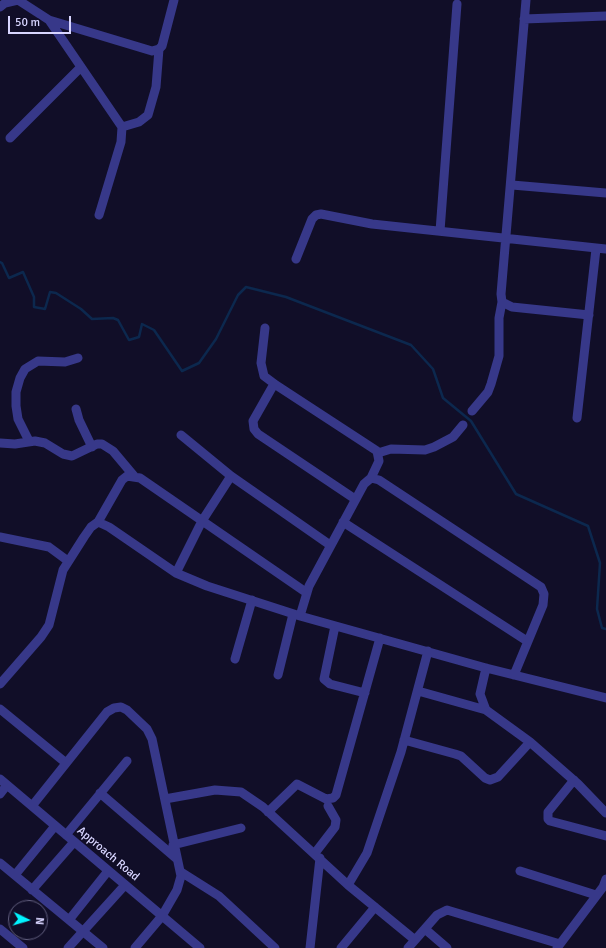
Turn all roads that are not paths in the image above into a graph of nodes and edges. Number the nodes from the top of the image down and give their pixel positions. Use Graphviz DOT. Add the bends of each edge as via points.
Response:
graph roads {
  1 [pos="174,0"];
  2 [pos="526,0"];
  3 [pos="457,4"];
  4 [pos="0,7"];
  5 [pos="606,16"];
  6 [pos="524,19"];
  7 [pos="49,20"];
  8 [pos="160,49"];
  9 [pos="81,67"];
  10 [pos="122,127"];
  11 [pos="10,138"];
  12 [pos="512,185"];
  13 [pos="606,193"];
  14 [pos="99,215"];
  15 [pos="440,231"];
  16 [pos="507,238"];
  17 [pos="596,249"];
  18 [pos="606,250"];
  19 [pos="296,259"];
  20 [pos="502,302"];
  21 [pos="589,315"];
  22 [pos="265,328"];
  23 [pos="78,358"];
  24 [pos="274,384"];
  25 [pos="76,409"];
  26 [pos="472,411"];
  27 [pos="577,418"];
  28 [pos="462,425"];
  29 [pos="181,435"];
  30 [pos="29,441"];
  31 [pos="0,443"];
  32 [pos="92,447"];
  33 [pos="378,453"];
  34 [pos="134,476"];
  35 [pos="231,476"];
  36 [pos="371,478"];
  37 [pos="355,499"];
  38 [pos="202,521"];
  39 [pos="98,522"];
  40 [pos="343,522"];
  41 [pos="0,537"];
  42 [pos="330,545"];
  43 [pos="68,561"];
  44 [pos="176,573"];
  45 [pos="307,593"];
  46 [pos="252,600"];
  47 [pos="297,615"];
  48 [pos="335,626"];
  49 [pos="380,638"];
  50 [pos="527,642"];
  51 [pos="428,651"];
  52 [pos="235,659"];
  53 [pos="486,668"];
  54 [pos="278,675"];
  55 [pos="514,675"];
  56 [pos="0,684"];
  57 [pos="418,691"];
  58 [pos="365,693"];
  59 [pos="606,698"];
  60 [pos="0,709"];
  61 [pos="486,710"];
  62 [pos="404,740"];
  63 [pos="530,742"];
  64 [pos="127,761"];
  65 [pos="66,763"];
  66 [pos="574,780"];
  67 [pos="4,782"];
  68 [pos="100,793"];
  69 [pos="0,794"];
  70 [pos="164,799"];
  71 [pos="32,806"];
  72 [pos="328,806"];
  73 [pos="268,812"];
  74 [pos="606,813"];
  75 [pos="55,826"];
  76 [pos="241,828"];
  77 [pos="66,835"];
  78 [pos="606,836"];
  79 [pos="74,842"];
  80 [pos="173,845"];
  81 [pos="317,856"];
  82 [pos="177,859"];
  83 [pos="0,863"];
  84 [pos="108,871"];
  85 [pos="520,871"];
  86 [pos="181,872"];
  87 [pos="15,875"];
  88 [pos="125,885"];
  89 [pos="348,885"];
  90 [pos="605,885"];
  91 [pos="32,890"];
  92 [pos="596,895"];
  93 [pos="375,907"];
  94 [pos="162,916"];
  95 [pos="69,920"];
  96 [pos="0,929"];
  97 [pos="425,929"];
  98 [pos="83,932"];
  99 [pos="415,940"];
  100 [pos="559,946"];
  101 [pos="23,948"];
  102 [pos="68,948"];
  103 [pos="103,948"];
  104 [pos="135,948"];
  105 [pos="200,948"];
  106 [pos="275,948"];
  107 [pos="310,948"];
  108 [pos="341,948"];
  109 [pos="408,948"];
  110 [pos="447,948"];
  1 -- 8 [label="street" via="165,40"];
  2 -- 6 [label="street"];
  3 -- 15 [label="street"];
  4 -- 7 [label="street" via="4,3 18,0"];
  5 -- 6 [label="street"];
  6 -- 12 [label="street"];
  7 -- 8 [label="street" via="152,51"];
  7 -- 9 [label="street"];
  8 -- 10 [label="street" via="156,87 148,115 139,122"];
  9 -- 10 [label="street"];
  9 -- 11 [label="street"];
  10 -- 14 [label="street" via="121,142"];
  12 -- 13 [label="street"];
  12 -- 16 [label="street"];
  15 -- 16 [label="street"];
  15 -- 19 [label="street" via="372,224 328,214 316,215 312,218"];
  16 -- 17 [label="street"];
  16 -- 20 [label="street"];
  17 -- 18 [label="street"];
  17 -- 21 [label="street"];
  20 -- 21 [label="street" via="512,307"];
  20 -- 26 [label="street" via="498,324 499,356 488,392"];
  21 -- 27 [label="street"];
  22 -- 24 [label="street" via="262,369 264,376"];
  23 -- 30 [label="street" via="65,362 38,361 25,369 16,392 16,406 18,419"];
  24 -- 33 [label="street"];
  24 -- 37 [label="street" via="253,421 254,429"];
  25 -- 32 [label="street"];
  28 -- 33 [label="street" via="453,437 434,447 424,450 390,449"];
  29 -- 35 [label="street"];
  30 -- 31 [label="street" via="15,444"];
  30 -- 32 [label="street" via="45,442 67,455 78,454"];
  32 -- 34 [label="street" via="97,444 114,451"];
  33 -- 36 [label="street" via="379,461"];
  34 -- 38 [label="street"];
  34 -- 39 [label="street" via="127,476 122,480"];
  35 -- 38 [label="street"];
  35 -- 42 [label="street"];
  36 -- 37 [label="street"];
  36 -- 50 [label="street" via="378,480 541,587 544,594 543,605"];
  37 -- 40 [label="street"];
  38 -- 44 [label="street"];
  38 -- 45 [label="street"];
  39 -- 43 [label="street"];
  39 -- 44 [label="street"];
  40 -- 42 [label="street"];
  40 -- 50 [label="street"];
  41 -- 43 [label="street" via="45,546"];
  42 -- 45 [label="street"];
  43 -- 56 [label="street" via="61,576 49,625"];
  44 -- 46 [label="street"];
  45 -- 47 [label="street"];
  46 -- 47 [label="street"];
  46 -- 52 [label="street"];
  47 -- 48 [label="street"];
  47 -- 54 [label="street"];
  48 -- 49 [label="street"];
  48 -- 58 [label="street" via="324,679 330,684"];
  49 -- 51 [label="street"];
  49 -- 58 [label="street"];
  50 -- 55 [label="street"];
  51 -- 53 [label="street"];
  51 -- 57 [label="street"];
  53 -- 55 [label="street"];
  53 -- 61 [label="street" via="480,694"];
  55 -- 59 [label="street"];
  57 -- 61 [label="street"];
  57 -- 62 [label="street"];
  58 -- 73 [label="street" via="333,798 326,799 297,784"];
  60 -- 65 [label="street"];
  61 -- 63 [label="street"];
  62 -- 63 [label="street" via="461,756 490,780 498,777"];
  62 -- 89 [label="street" via="367,853"];
  63 -- 66 [label="street"];
  64 -- 68 [label="street"];
  65 -- 70 [label="street" via="107,712 121,707 140,721 152,739"];
  65 -- 71 [label="street"];
  66 -- 74 [label="street"];
  66 -- 78 [label="street" via="548,812 548,819"];
  67 -- 69 [label="street"];
  67 -- 71 [label="street, Approach Road"];
  68 -- 77 [label="street"];
  68 -- 82 [label="street"];
  70 -- 73 [label="street" via="209,790 235,790 248,796"];
  70 -- 80 [label="street"];
  71 -- 75 [label="street, Approach Road"];
  72 -- 81 [label="street" via="336,820 335,827"];
  73 -- 81 [label="street"];
  75 -- 77 [label="street, Approach Road"];
  75 -- 87 [label="street"];
  76 -- 80 [label="street"];
  77 -- 79 [label="street, Approach Road"];
  79 -- 84 [label="street, Approach Road"];
  79 -- 91 [label="street"];
  80 -- 82 [label="street"];
  81 -- 89 [label="street"];
  81 -- 107 [label="street"];
  82 -- 86 [label="street"];
  83 -- 87 [label="street"];
  84 -- 88 [label="street, Approach Road"];
  84 -- 95 [label="street"];
  85 -- 92 [label="street"];
  86 -- 94 [label="street" via="180,884"];
  86 -- 106 [label="street" via="219,896"];
  87 -- 91 [label="street"];
  88 -- 94 [label="street, Approach Road"];
  88 -- 98 [label="street"];
  89 -- 93 [label="street"];
  90 -- 92 [label="street"];
  91 -- 95 [label="street"];
  92 -- 100 [label="street"];
  93 -- 99 [label="street"];
  93 -- 108 [label="street"];
  94 -- 104 [label="street"];
  94 -- 105 [label="street, Approach Road"];
  95 -- 98 [label="street"];
  96 -- 101 [label="street"];
  97 -- 99 [label="street"];
  97 -- 100 [label="street" via="440,912 447,910"];
  97 -- 110 [label="street"];
  98 -- 102 [label="street"];
  98 -- 103 [label="street"];
  99 -- 109 [label="street"];
}
